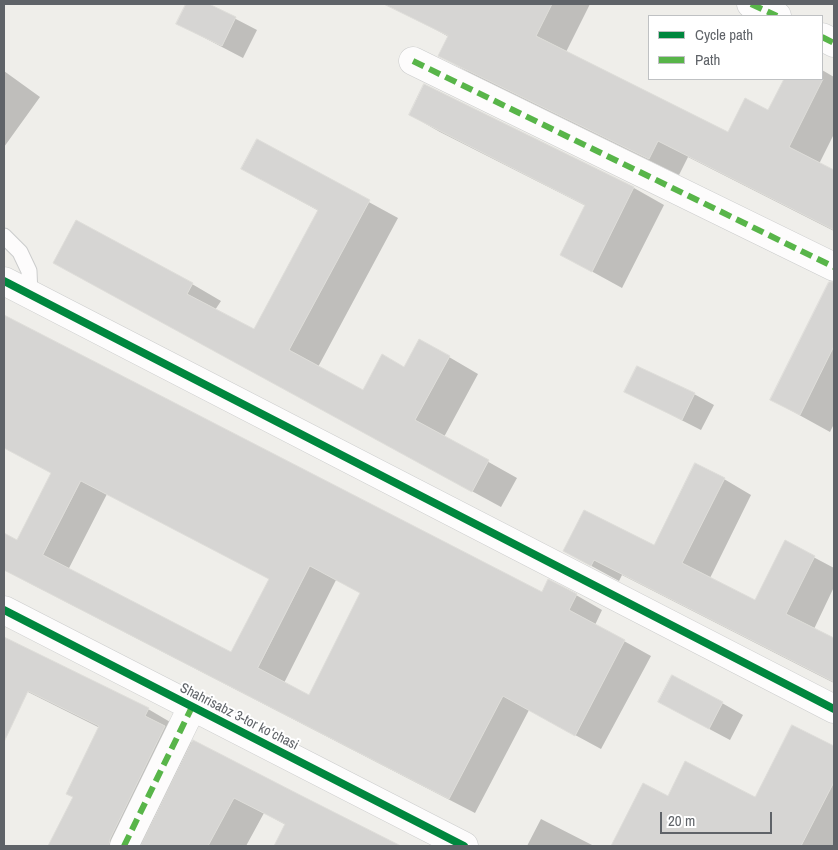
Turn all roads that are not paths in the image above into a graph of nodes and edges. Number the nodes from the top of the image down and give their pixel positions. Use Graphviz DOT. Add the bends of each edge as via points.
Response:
graph roads {
  1 [pos="751,4"];
  2 [pos="775,15"];
  3 [pos="413,61"];
  4 [pos="4,236"];
  5 [pos="834,267"];
  6 [pos="4,282"];
  7 [pos="30,295"];
  8 [pos="4,610"];
  9 [pos="192,707"];
  10 [pos="834,709"];
  11 [pos="124,846"];
  12 [pos="464,846"];
  1 -- 2 [label="street"];
  3 -- 5 [label="street"];
  4 -- 7 [label="lane" via="20,252 29,271"];
  6 -- 7 [label="street"];
  7 -- 10 [label="street"];
  8 -- 9 [label="street, Shahrisabz 3-tor koʻchasi"];
  9 -- 11 [label="street"];
  9 -- 12 [label="street, Shahrisabz 3-tor koʻchasi"];
}
